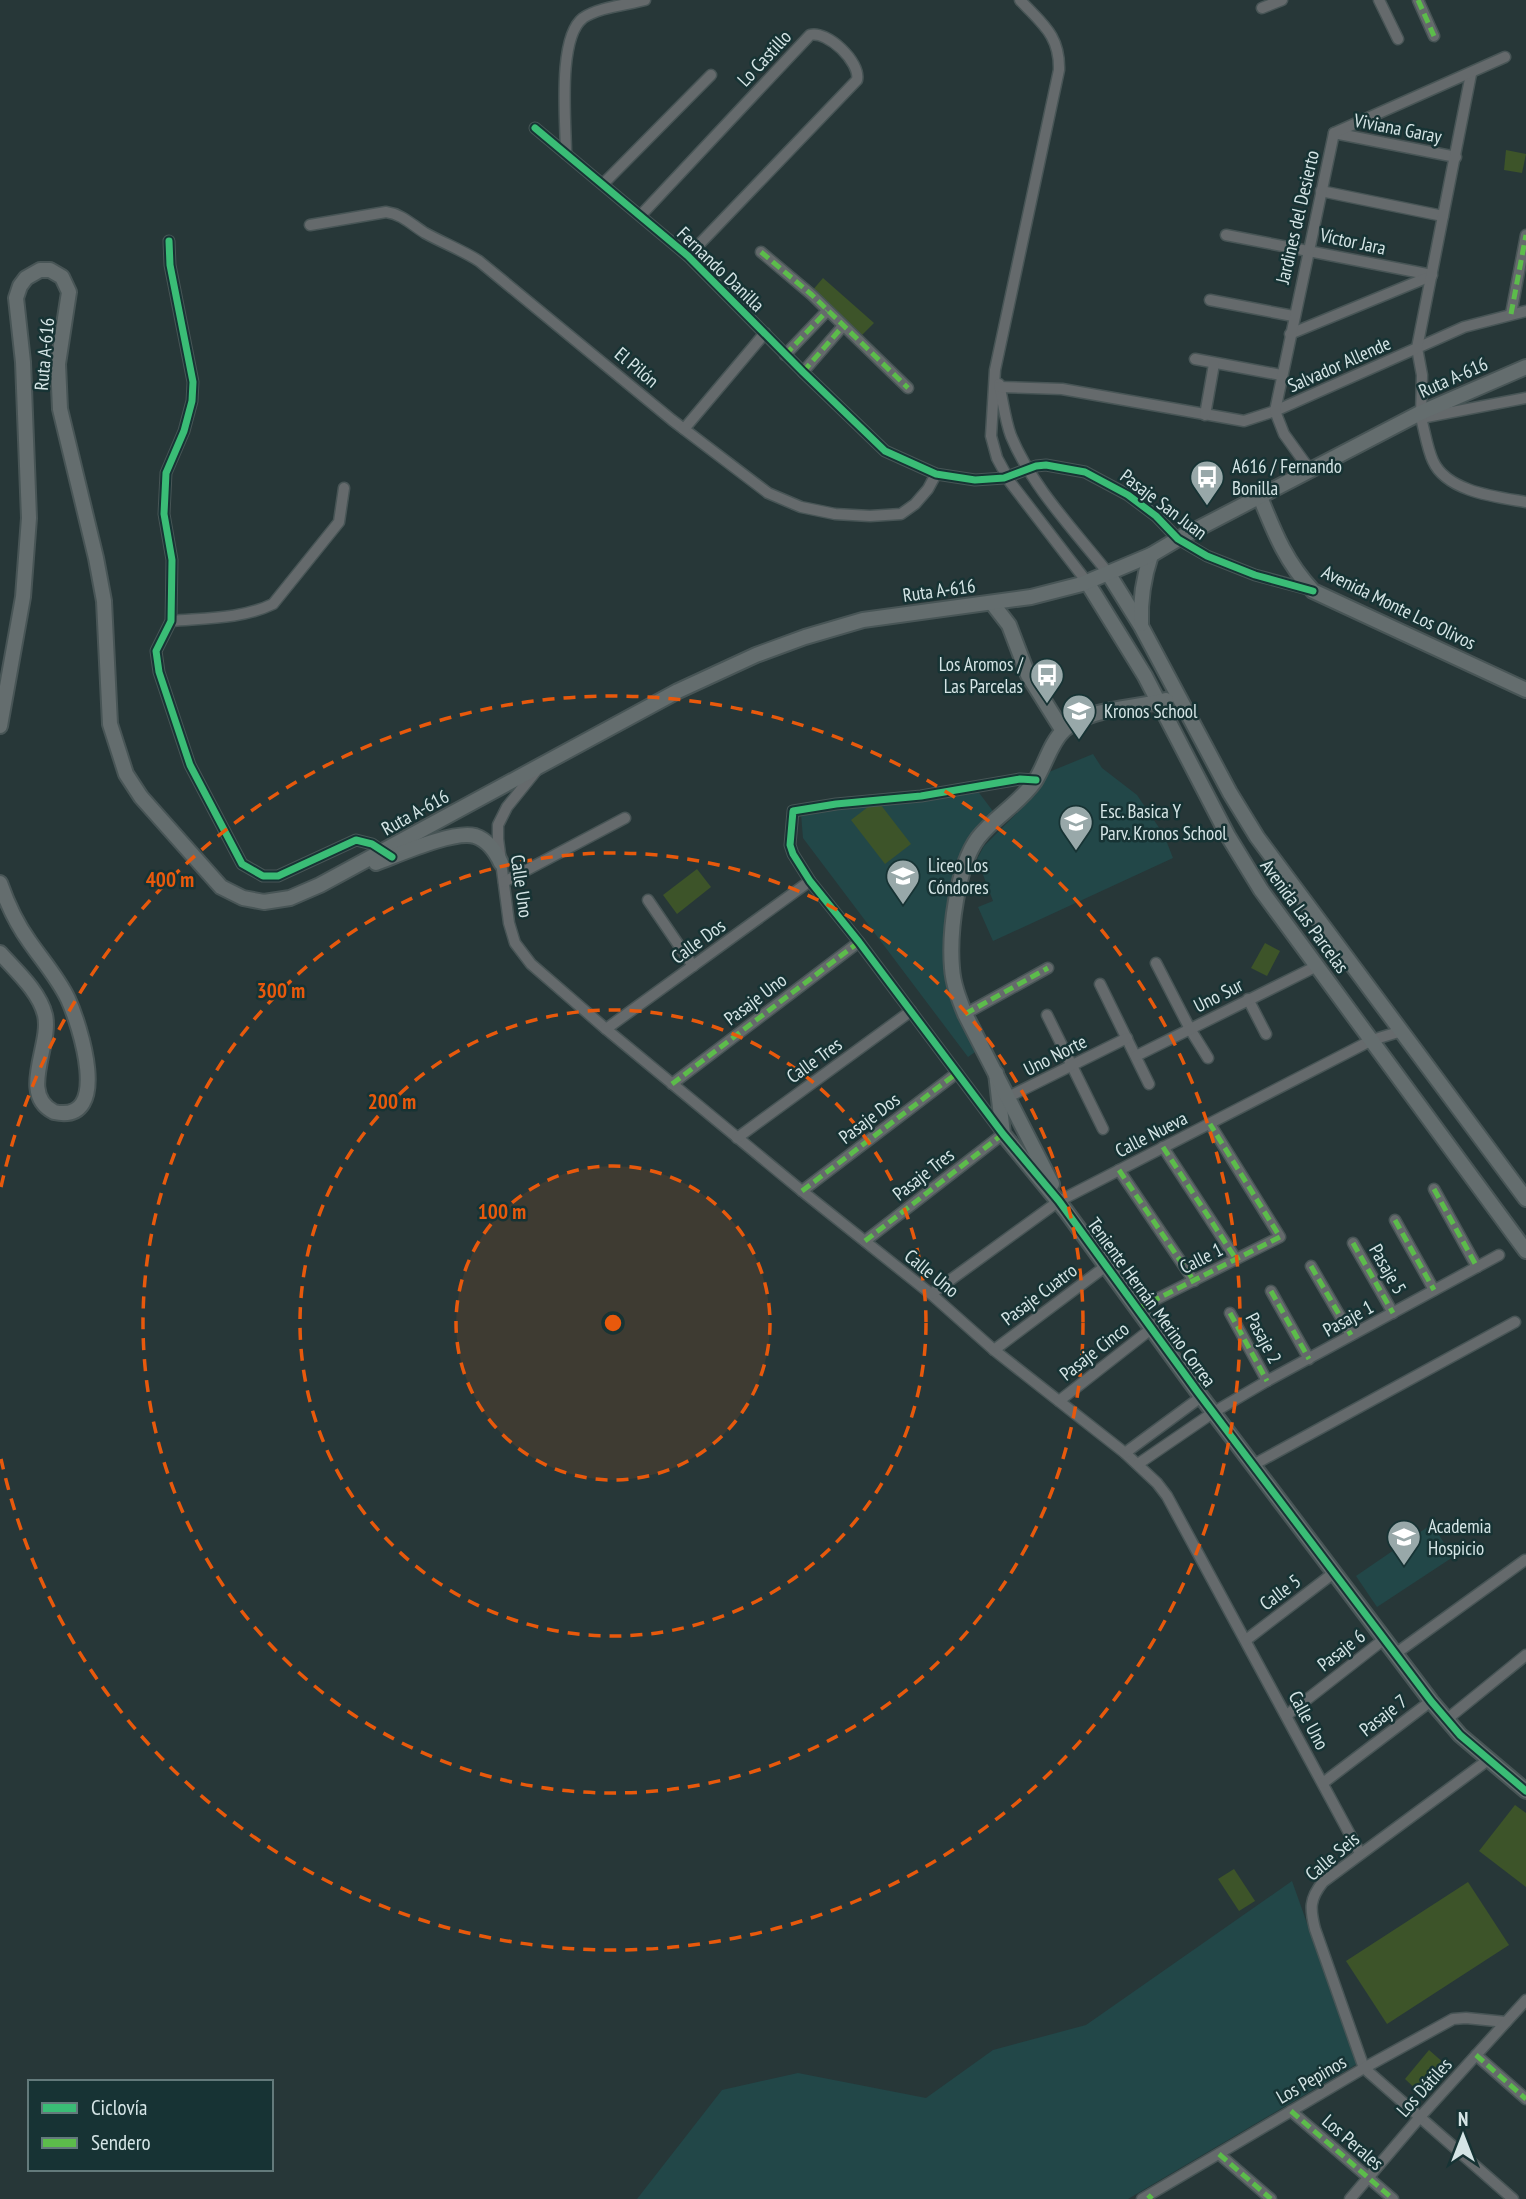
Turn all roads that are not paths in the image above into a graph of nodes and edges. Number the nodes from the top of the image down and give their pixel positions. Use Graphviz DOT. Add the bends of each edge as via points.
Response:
graph roads {
  1 [pos="645,0"];
  2 [pos="1020,0"];
  3 [pos="1282,0"];
  4 [pos="1379,0"];
  5 [pos="1418,0"];
  6 [pos="1262,8"];
  7 [pos="1434,36"];
  8 [pos="1398,39"];
  9 [pos="1505,57"];
  10 [pos="1471,74"];
  11 [pos="711,75"];
  12 [pos="535,128"];
  13 [pos="1334,134"];
  14 [pos="566,155"];
  15 [pos="1456,157"];
  16 [pos="603,184"];
  17 [pos="1321,191"];
  18 [pos="641,215"];
  19 [pos="1443,216"];
  20 [pos="310,225"];
  21 [pos="1226,235"];
  22 [pos="1526,236"];
  23 [pos="169,241"];
  24 [pos="1308,250"];
  25 [pos="761,252"];
  26 [pos="688,256"];
  27 [pos="1432,275"];
  28 [pos="1210,300"];
  29 [pos="827,311"];
  30 [pos="1526,311"];
  31 [pos="1511,314"];
  32 [pos="1293,316"];
  33 [pos="844,326"];
  34 [pos="765,333"];
  35 [pos="1290,334"];
  36 [pos="1417,348"];
  37 [pos="785,355"];
  38 [pos="1195,359"];
  39 [pos="1214,364"];
  40 [pos="1526,368"];
  41 [pos="995,370"];
  42 [pos="803,372"];
  43 [pos="1281,375"];
  44 [pos="999,387"];
  45 [pos="908,388"];
  46 [pos="1526,398"];
  47 [pos="1275,411"];
  48 [pos="1205,415"];
  49 [pos="1421,415"];
  50 [pos="684,429"];
  51 [pos="876,443"];
  52 [pos="1028,469"];
  53 [pos="1310,470"];
  54 [pos="936,474"];
  55 [pos="1007,477"];
  56 [pos="344,488"];
  57 [pos="1260,497"];
  58 [pos="1526,502"];
  59 [pos="1178,538"];
  60 [pos="1151,555"];
  61 [pos="1108,573"];
  62 [pos="1087,582"];
  63 [pos="1313,591"];
  64 [pos="992,603"];
  65 [pos="171,621"];
  66 [pos="1141,626"];
  67 [pos="1526,690"];
  68 [pos="1179,696"];
  69 [pos="1159,702"];
  70 [pos="0,726"];
  71 [pos="1063,731"];
  72 [pos="544,763"];
  73 [pos="1036,780"];
  74 [pos="625,818"];
  75 [pos="387,854"];
  76 [pos="501,863"];
  77 [pos="810,881"];
  78 [pos="504,882"];
  79 [pos="0,883"];
  80 [pos="649,900"];
  81 [pos="859,942"];
  82 [pos="0,953"];
  83 [pos="1156,963"];
  84 [pos="693,966"];
  85 [pos="1317,966"];
  86 [pos="1048,968"];
  87 [pos="1100,984"];
  88 [pos="1248,999"];
  89 [pos="911,1011"];
  90 [pos="965,1014"];
  91 [pos="1047,1015"];
  92 [pos="606,1029"];
  93 [pos="1190,1029"];
  94 [pos="1402,1031"];
  95 [pos="1266,1034"];
  96 [pos="1127,1038"];
  97 [pos="1372,1040"];
  98 [pos="1136,1056"];
  99 [pos="1208,1058"];
  100 [pos="1073,1064"];
  101 [pos="957,1073"];
  102 [pos="672,1084"];
  103 [pos="1149,1084"];
  104 [pos="1004,1100"];
  105 [pos="1210,1124"];
  106 [pos="1103,1129"];
  107 [pos="1003,1134"];
  108 [pos="737,1138"];
  109 [pos="1163,1147"];
  110 [pos="1119,1170"];
  111 [pos="1434,1189"];
  112 [pos="802,1191"];
  113 [pos="1526,1199"];
  114 [pos="1059,1201"];
  115 [pos="1395,1220"];
  116 [pos="865,1241"];
  117 [pos="1353,1243"];
  118 [pos="1526,1251"];
  119 [pos="1499,1255"];
  120 [pos="1236,1259"];
  121 [pos="1106,1266"];
  122 [pos="1311,1266"];
  123 [pos="1477,1267"];
  124 [pos="1194,1280"];
  125 [pos="1434,1290"];
  126 [pos="1271,1291"];
  127 [pos="931,1294"];
  128 [pos="1137,1309"];
  129 [pos="1230,1313"];
  130 [pos="1393,1313"];
  131 [pos="1515,1322"];
  132 [pos="1152,1329"];
  133 [pos="1351,1335"];
  134 [pos="994,1350"];
  135 [pos="1309,1359"];
  136 [pos="1267,1381"];
  137 [pos="1201,1396"];
  138 [pos="1059,1401"];
  139 [pos="1214,1412"];
  140 [pos="1125,1453"];
  141 [pos="1138,1464"];
  142 [pos="1253,1465"];
  143 [pos="1525,1560"];
  144 [pos="1335,1572"];
  145 [pos="1246,1640"];
  146 [pos="1383,1640"];
  147 [pos="1395,1654"];
  148 [pos="1526,1655"];
  149 [pos="1431,1700"];
  150 [pos="1287,1715"];
  151 [pos="1446,1720"];
  152 [pos="1488,1760"];
  153 [pos="1324,1783"];
  154 [pos="1526,1791"];
  155 [pos="1360,1853"];
  156 [pos="1526,2000"];
  157 [pos="1506,2022"];
  158 [pos="1476,2056"];
  159 [pos="1364,2068"];
  160 [pos="1526,2099"];
  161 [pos="1291,2111"];
  162 [pos="1420,2117"];
  163 [pos="1219,2154"];
  164 [pos="1368,2178"];
  165 [pos="1147,2198"];
  166 [pos="1271,2199"];
  167 [pos="1350,2199"];
  168 [pos="1393,2199"];
  169 [pos="1513,2199"];
  1 -- 14 [label="street" via="582,19 572,35 564,71"];
  2 -- 41 [label="street" via="1051,34 1059,52 1059,70"];
  3 -- 6 [label="street"];
  4 -- 8 [label="street"];
  5 -- 7 [label="street"];
  9 -- 10 [label="street, Jardines del Desierto"];
  10 -- 13 [label="street, Jardines del Desierto"];
  10 -- 15 [label="street, Salvador Allende"];
  11 -- 16 [label="street"];
  12 -- 14 [label="street, Fernando Danilla"];
  13 -- 15 [label="street, Viviana Garay"];
  13 -- 17 [label="street, Jardines del Desierto"];
  14 -- 16 [label="street, Fernando Danilla"];
  15 -- 19 [label="street, Salvador Allende"];
  16 -- 18 [label="street, Fernando Danilla"];
  17 -- 19 [label="street"];
  17 -- 24 [label="street, Jardines del Desierto"];
  18 -- 26 [label="street, Fernando Danilla"];
  18 -- 26 [label="street, Lo Castillo" via="810,35 824,36 845,53 857,66 857,80"];
  19 -- 27 [label="street, Salvador Allende"];
  20 -- 50 [label="street, El Pilón" via="397,214 479,261"];
  21 -- 24 [label="street, Víctor Jara"];
  22 -- 31 [label="street"];
  23 -- 65 [label="street" via="193,382 184,431 166,473 163,501 172,560"];
  24 -- 27 [label="street, Víctor Jara"];
  24 -- 32 [label="street, Jardines del Desierto"];
  25 -- 29 [label="street"];
  26 -- 34 [label="street, Fernando Danilla"];
  27 -- 35 [label="street"];
  27 -- 36 [label="street, Salvador Allende"];
  28 -- 32 [label="street"];
  29 -- 33 [label="street"];
  29 -- 37 [label="street"];
  30 -- 31 [label="street, Ruta A-616"];
  31 -- 36 [label="street, Ruta A-616" via="1464,327"];
  32 -- 35 [label="street, Jardines del Desierto"];
  33 -- 42 [label="street"];
  33 -- 45 [label="street"];
  34 -- 37 [label="street, Fernando Danilla"];
  34 -- 50 [label="street"];
  35 -- 43 [label="street, Jardines del Desierto"];
  36 -- 47 [label="street, Salvador Allende"];
  36 -- 49 [label="street"];
  37 -- 42 [label="street, Fernando Danilla"];
  38 -- 39 [label="street"];
  39 -- 43 [label="street"];
  39 -- 48 [label="street"];
  40 -- 49 [label="main road, Ruta A-616"];
  41 -- 44 [label="street"];
  41 -- 55 [label="street" via="991,436"];
  42 -- 51 [label="street, Fernando Danilla"];
  43 -- 47 [label="street, Jardines del Desierto"];
  44 -- 48 [label="street, Salvador Allende" via="1062,389"];
  44 -- 52 [label="street" via="1010,434"];
  46 -- 49 [label="street"];
  47 -- 48 [label="street, Salvador Allende" via="1244,421"];
  47 -- 53 [label="street" via="1284,434"];
  49 -- 53 [label="main road, Ruta A-616"];
  49 -- 58 [label="street" via="1433,462 1440,470 1478,494"];
  50 -- 54 [label="street, El Pilón" via="768,493 835,514 901,514 915,504"];
  51 -- 54 [label="street, Pasaje San Juan"];
  52 -- 55 [label="street, Pasaje San Juan"];
  52 -- 59 [label="street, Pasaje San Juan" via="1046,465 1101,479 1156,516"];
  52 -- 61 [label="street"];
  53 -- 57 [label="main road, Ruta A-616"];
  54 -- 55 [label="street, Pasaje San Juan" via="975,480"];
  55 -- 62 [label="street"];
  56 -- 65 [label="street" via="339,522 273,604 240,614"];
  57 -- 59 [label="main road, Ruta A-616"];
  57 -- 63 [label="main road, Avenida Monte Los Olivos" via="1294,571"];
  59 -- 60 [label="main road, Ruta A-616"];
  59 -- 63 [label="street, Pasaje San Juan" via="1207,556"];
  60 -- 61 [label="main road, Ruta A-616"];
  60 -- 66 [label="main road" via="1142,590"];
  61 -- 62 [label="main road, Ruta A-616"];
  61 -- 66 [label="main road, Avenida Las Parcelas"];
  62 -- 64 [label="main road, Ruta A-616"];
  62 -- 69 [label="main road, Avenida Las Parcelas"];
  63 -- 67 [label="main road, Avenida Monte Los Olivos"];
  64 -- 71 [label="main road" via="1009,625 1028,675"];
  64 -- 72 [label="main road, Ruta A-616" via="863,620 805,636 678,691"];
  65 -- 75 [label="street" via="156,651 159,672 190,765 242,864 263,876 278,876 356,840"];
  66 -- 68 [label="main road, Avenida Las Parcelas"];
  68 -- 69 [label="main road"];
  68 -- 94 [label="main road, Avenida Las Parcelas" via="1252,829"];
  69 -- 71 [label="main road" via="1091,716"];
  69 -- 85 [label="main road, Avenida Las Parcelas" via="1233,845"];
  70 -- 75 [label="main road, Ruta A-616" via="23,597 29,518 16,298 26,278 50,270 62,277 69,292 58,364 60,409 104,601 110,724 125,775 221,887 243,898 264,902 290,898"];
  71 -- 73 [label="main road, Teniente Hernán Merino Correa"];
  72 -- 75 [label="main road, Ruta A-616"];
  72 -- 76 [label="street, Calle Uno" via="498,825"];
  73 -- 77 [label="street, Teniente Hernán Merino Correa" via="793,811 790,845"];
  73 -- 90 [label="main road, Teniente Hernán Merino Correa" via="980,836 964,864 951,967"];
  74 -- 78 [label="street"];
  75 -- 76 [label="main road" via="469,835 488,843"];
  76 -- 78 [label="street, Calle Uno"];
  77 -- 81 [label="street, Teniente Hernán Merino Correa"];
  77 -- 84 [label="street, Calle Dos"];
  78 -- 92 [label="street, Calle Uno" via="515,943 531,964"];
  79 -- 82 [label="main road" via="22,932 72,1009 89,1086 84,1102 72,1112 54,1112 41,1100 37,1084 45,1014 36,995"];
  80 -- 84 [label="street"];
  81 -- 89 [label="street, Teniente Hernán Merino Correa"];
  81 -- 102 [label="street, Pasaje Uno"];
  83 -- 93 [label="street"];
  84 -- 92 [label="street, Calle Dos"];
  85 -- 88 [label="street, Uno Sur"];
  85 -- 97 [label="main road, Avenida Las Parcelas"];
  86 -- 90 [label="street"];
  87 -- 96 [label="street"];
  88 -- 93 [label="street, Uno Sur"];
  88 -- 95 [label="street"];
  89 -- 101 [label="street, Teniente Hernán Merino Correa"];
  89 -- 108 [label="street, Calle Tres"];
  90 -- 104 [label="main road, Teniente Hernán Merino Correa" via="996,1073"];
  91 -- 100 [label="street"];
  92 -- 102 [label="street, Calle Uno"];
  93 -- 98 [label="street, Uno Sur"];
  93 -- 99 [label="street"];
  94 -- 97 [label="street, Calle Nueva"];
  94 -- 113 [label="main road, Avenida Las Parcelas"];
  96 -- 98 [label="street"];
  96 -- 100 [label="street, Uno Norte"];
  97 -- 105 [label="street, Calle Nueva"];
  97 -- 118 [label="main road, Avenida Las Parcelas"];
  98 -- 103 [label="street"];
  100 -- 104 [label="street, Uno Norte"];
  100 -- 106 [label="street"];
  101 -- 107 [label="street, Teniente Hernán Merino Correa"];
  101 -- 112 [label="street, Pasaje Dos"];
  102 -- 108 [label="street, Calle Uno"];
  104 -- 107 [label="main road, Teniente Hernán Merino Correa"];
  104 -- 114 [label="main road, Teniente Hernán Merino Correa"];
  105 -- 109 [label="street, Calle Nueva"];
  105 -- 120 [label="street, Calle 1" via="1280,1237"];
  107 -- 114 [label="main road, Teniente Hernán Merino Correa"];
  107 -- 116 [label="street, Pasaje Tres"];
  108 -- 112 [label="street, Calle Uno"];
  109 -- 110 [label="street, Calle Nueva"];
  109 -- 120 [label="street"];
  110 -- 114 [label="street, Calle Nueva"];
  110 -- 124 [label="street"];
  111 -- 123 [label="street"];
  112 -- 116 [label="street, Calle Uno"];
  114 -- 121 [label="main road, Teniente Hernán Merino Correa"];
  114 -- 127 [label="street, Calle Nueva"];
  115 -- 125 [label="street"];
  116 -- 127 [label="street, Calle Uno"];
  117 -- 130 [label="street, Pasaje 5"];
  119 -- 123 [label="street, Pasaje 1"];
  120 -- 124 [label="street, Calle 1"];
  121 -- 128 [label="main road, Teniente Hernán Merino Correa"];
  121 -- 134 [label="street, Pasaje Cuatro"];
  122 -- 133 [label="street"];
  123 -- 125 [label="street, Pasaje 1"];
  124 -- 128 [label="street, Calle 1"];
  125 -- 130 [label="street, Pasaje 1"];
  126 -- 135 [label="street"];
  127 -- 134 [label="street, Calle Uno"];
  128 -- 132 [label="main road, Teniente Hernán Merino Correa"];
  129 -- 136 [label="street, Pasaje 2"];
  130 -- 133 [label="street, Pasaje 1"];
  131 -- 142 [label="street"];
  132 -- 137 [label="main road, Teniente Hernán Merino Correa"];
  132 -- 138 [label="street, Pasaje Cinco"];
  133 -- 135 [label="street, Pasaje 1"];
  134 -- 138 [label="street, Calle Uno"];
  135 -- 136 [label="street, Pasaje 1"];
  136 -- 139 [label="street, Pasaje 1"];
  137 -- 139 [label="main road, Teniente Hernán Merino Correa"];
  137 -- 140 [label="street"];
  138 -- 140 [label="street, Calle Uno"];
  139 -- 141 [label="street, Pasaje 1"];
  139 -- 142 [label="main road, Teniente Hernán Merino Correa"];
  140 -- 141 [label="street, Calle Uno"];
  141 -- 145 [label="street, Calle Uno" via="1167,1496"];
  142 -- 144 [label="main road, Teniente Hernán Merino Correa"];
  143 -- 147 [label="street"];
  144 -- 145 [label="street, Calle 5"];
  144 -- 146 [label="main road, Teniente Hernán Merino Correa"];
  145 -- 150 [label="street, Calle Uno"];
  146 -- 147 [label="main road, Teniente Hernán Merino Correa"];
  146 -- 150 [label="street, Pasaje 6"];
  147 -- 149 [label="main road, Teniente Hernán Merino Correa"];
  148 -- 151 [label="street"];
  149 -- 151 [label="main road, Teniente Hernán Merino Correa"];
  149 -- 153 [label="street, Pasaje 7"];
  150 -- 153 [label="street, Calle Uno"];
  151 -- 152 [label="main road, Teniente Hernán Merino Correa"];
  152 -- 154 [label="main road, Teniente Hernán Merino Correa"];
  152 -- 155 [label="street, Calle Seis"];
  153 -- 155 [label="street, Calle Uno"];
  155 -- 159 [label="street, Calle Seis" via="1322,1882 1312,1894 1310,1907"];
  156 -- 157 [label="street, Los Dátiles"];
  157 -- 158 [label="street, Los Dátiles"];
  157 -- 159 [label="street, Los Pepinos" via="1454,2019"];
  158 -- 160 [label="street"];
  158 -- 162 [label="street, Los Dátiles"];
  159 -- 161 [label="street, Los Pepinos"];
  159 -- 162 [label="street"];
  161 -- 163 [label="street, Los Pepinos"];
  161 -- 164 [label="street, Los Perales"];
  162 -- 164 [label="street, Los Dátiles"];
  162 -- 169 [label="street"];
  163 -- 165 [label="street, Los Pepinos"];
  163 -- 166 [label="street"];
  164 -- 167 [label="street, Los Dátiles"];
  164 -- 168 [label="street, Los Perales"];
}
